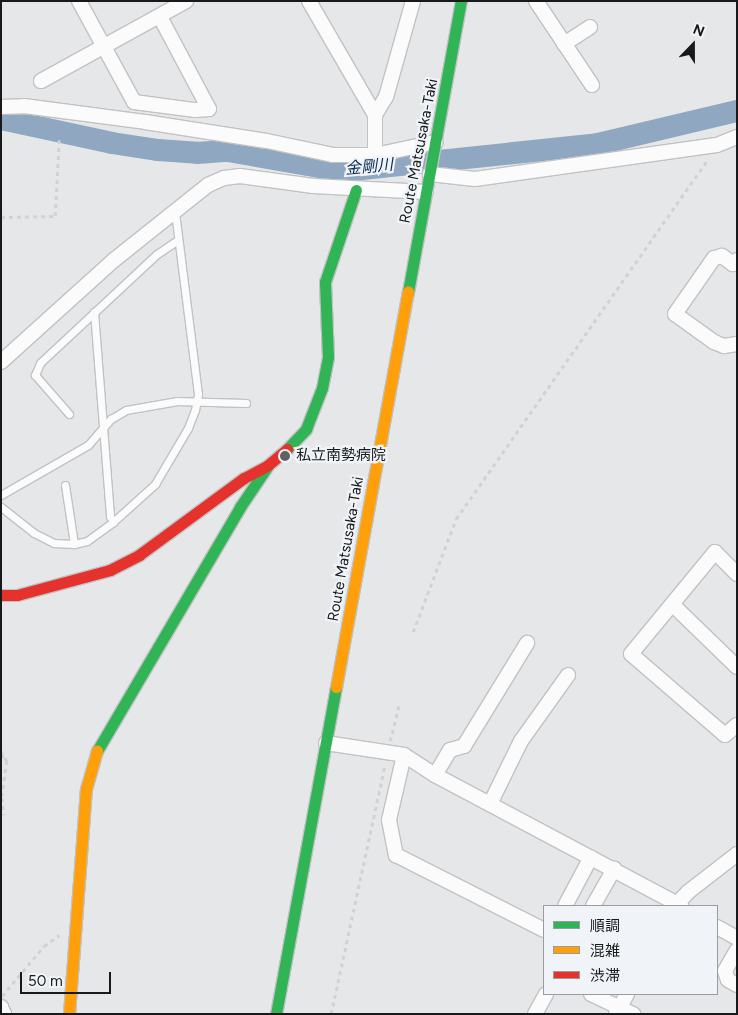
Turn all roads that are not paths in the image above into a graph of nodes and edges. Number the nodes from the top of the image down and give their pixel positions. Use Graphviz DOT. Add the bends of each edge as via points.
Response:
graph roads {
  1 [pos="79,1"];
  2 [pos="186,1"];
  3 [pos="309,1"];
  4 [pos="413,1"];
  5 [pos="461,1"];
  6 [pos="536,1"];
  7 [pos="160,17"];
  8 [pos="590,27"];
  9 [pos="564,44"];
  10 [pos="103,46"];
  11 [pos="41,81"];
  12 [pos="592,85"];
  13 [pos="1,107"];
  14 [pos="376,116"];
  15 [pos="737,137"];
  16 [pos="435,146"];
  17 [pos="375,155"];
  18 [pos="430,172"];
  19 [pos="356,190"];
  20 [pos="426,192"];
  21 [pos="174,211"];
  22 [pos="178,240"];
  23 [pos="737,260"];
  24 [pos="94,312"];
  25 [pos="737,344"];
  26 [pos="1,362"];
  27 [pos="196,401"];
  28 [pos="246,403"];
  29 [pos="69,414"];
  30 [pos="103,429"];
  31 [pos="268,465"];
  32 [pos="65,485"];
  33 [pos="1,495"];
  34 [pos="1,507"];
  35 [pos="113,522"];
  36 [pos="74,544"];
  37 [pos="737,574"];
  38 [pos="1,595"];
  39 [pos="673,605"];
  40 [pos="527,642"];
  41 [pos="737,667"];
  42 [pos="568,675"];
  43 [pos="737,725"];
  44 [pos="326,743"];
  45 [pos="404,755"];
  46 [pos="435,775"];
  47 [pos="490,804"];
  48 [pos="737,854"];
  49 [pos="591,857"];
  50 [pos="614,869"];
  51 [pos="566,905"];
  52 [pos="595,905"];
  53 [pos="676,905"];
  54 [pos="679,905"];
  55 [pos="718,928"];
  56 [pos="543,929"];
  57 [pos="737,938"];
  58 [pos="737,950"];
  59 [pos="737,985"];
  60 [pos="545,995"];
  61 [pos="593,995"];
  62 [pos="626,995"];
  63 [pos="1,1007"];
  64 [pos="618,1011"];
  65 [pos="4,1014"];
  66 [pos="69,1014"];
  67 [pos="276,1014"];
  68 [pos="535,1014"];
  69 [pos="633,1014"];
  1 -- 10 [label="street"];
  2 -- 7 [label="street"];
  3 -- 14 [label="street"];
  4 -- 14 [label="street" via="386,97"];
  5 -- 16 [label="street, Route Matsusaka-Taki"];
  6 -- 9 [label="street"];
  7 -- 10 [label="street"];
  7 -- 10 [label="street" via="209,109 134,102"];
  8 -- 9 [label="street"];
  9 -- 12 [label="street"];
  10 -- 11 [label="street"];
  13 -- 17 [label="street" via="24,106 145,122 333,155"];
  14 -- 17 [label="street"];
  15 -- 18 [label="street" via="717,145 475,179"];
  16 -- 17 [label="street"];
  16 -- 18 [label="street, Route Matsusaka-Taki"];
  18 -- 20 [label="street, Route Matsusaka-Taki"];
  19 -- 20 [label="street"];
  19 -- 21 [label="street" via="240,176 208,185"];
  19 -- 31 [label="street" via="325,282 328,357 322,388 306,429 294,444"];
  20 -- 44 [label="street, Route Matsusaka-Taki"];
  21 -- 22 [label="lane"];
  21 -- 26 [label="street" via="114,260"];
  22 -- 24 [label="lane" via="157,254"];
  22 -- 27 [label="lane" via="198,394"];
  23 -- 25 [label="street" via="733,264 722,256 714,258 674,314 714,342 724,346"];
  24 -- 29 [label="lane" via="40,364 35,375"];
  24 -- 30 [label="lane"];
  27 -- 28 [label="lane"];
  27 -- 30 [label="lane" via="126,410 111,419"];
  27 -- 35 [label="lane" via="188,428 155,484"];
  30 -- 33 [label="lane" via="88,445"];
  30 -- 35 [label="lane"];
  31 -- 38 [label="street" via="244,478 139,555 110,570 17,595"];
  31 -- 66 [label="street" via="104,734 94,757 86,789"];
  32 -- 36 [label="lane"];
  34 -- 36 [label="lane" via="34,533 54,543"];
  35 -- 36 [label="lane" via="87,541"];
  37 -- 39 [label="street" via="715,552"];
  39 -- 41 [label="street"];
  39 -- 43 [label="street" via="631,654 725,735"];
  40 -- 46 [label="street" via="464,746 450,750"];
  42 -- 47 [label="street" via="521,741"];
  44 -- 45 [label="street"];
  44 -- 67 [label="street, Route Matsusaka-Taki"];
  45 -- 46 [label="street"];
  45 -- 56 [label="street" via="389,820 396,855"];
  46 -- 47 [label="street"];
  47 -- 49 [label="street"];
  48 -- 54 [label="street"];
  49 -- 50 [label="street"];
  49 -- 51 [label="street"];
  50 -- 52 [label="street"];
  50 -- 53 [label="street"];
  55 -- 57 [label="street"];
  58 -- 59 [label="street" via="724,972 728,980"];
  60 -- 68 [label="street"];
  61 -- 64 [label="street"];
  62 -- 64 [label="street"];
  63 -- 65 [label="street"];
  64 -- 69 [label="street"];
}
